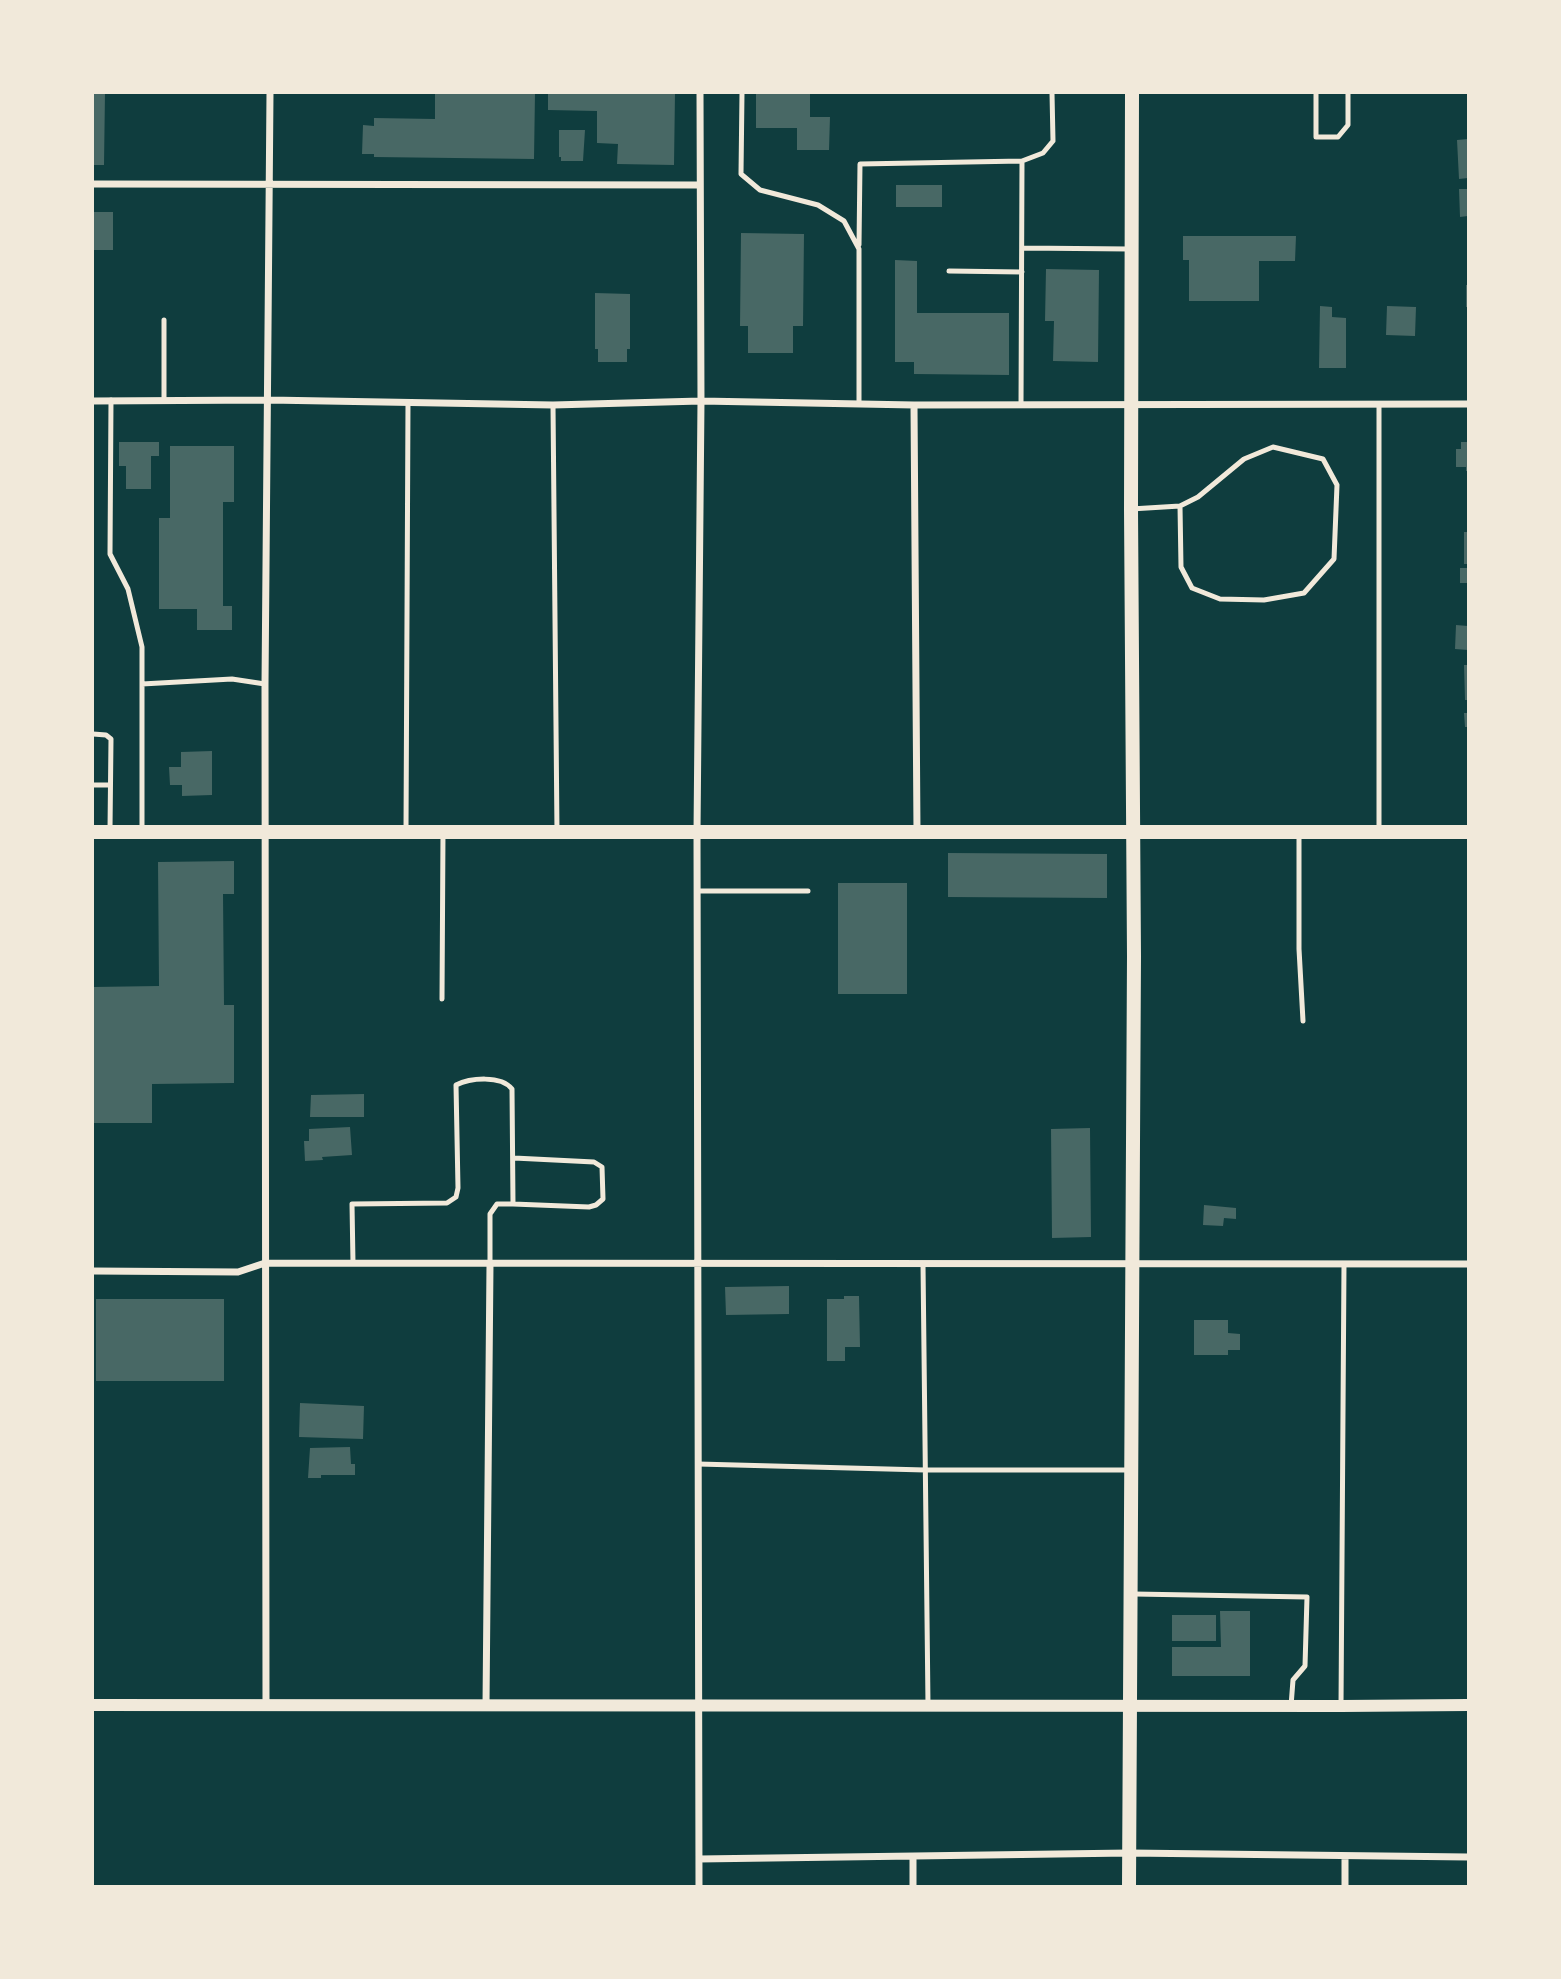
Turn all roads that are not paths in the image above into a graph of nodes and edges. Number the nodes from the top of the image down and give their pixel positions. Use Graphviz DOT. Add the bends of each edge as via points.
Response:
graph roads {
  1 [pos="270,93"];
  2 [pos="700,93"];
  3 [pos="742,93"];
  4 [pos="1052,93"];
  5 [pos="1132,93"];
  6 [pos="1316,93"];
  7 [pos="1348,93"];
  8 [pos="1023,161"];
  9 [pos="269,183"];
  10 [pos="93,184"];
  11 [pos="700,185"];
  12 [pos="859,248"];
  13 [pos="1022,248"];
  14 [pos="1132,249"];
  15 [pos="949,271"];
  16 [pos="1022,272"];
  17 [pos="164,320"];
  18 [pos="111,400"];
  19 [pos="164,400"];
  20 [pos="269,400"];
  21 [pos="93,401"];
  22 [pos="701,401"];
  23 [pos="408,402"];
  24 [pos="859,404"];
  25 [pos="1378,404"];
  26 [pos="1468,404"];
  27 [pos="553,405"];
  28 [pos="914,405"];
  29 [pos="1021,405"];
  30 [pos="1131,405"];
  31 [pos="1180,506"];
  32 [pos="1131,509"];
  33 [pos="142,684"];
  34 [pos="265,684"];
  35 [pos="93,734"];
  36 [pos="93,785"];
  37 [pos="110,785"];
  38 [pos="93,832"];
  39 [pos="110,832"];
  40 [pos="142,832"];
  41 [pos="265,832"];
  42 [pos="406,832"];
  43 [pos="443,832"];
  44 [pos="557,832"];
  45 [pos="696,832"];
  46 [pos="917,832"];
  47 [pos="1132,832"];
  48 [pos="1298,832"];
  49 [pos="1379,832"];
  50 [pos="1468,832"];
  51 [pos="696,891"];
  52 [pos="807,891"];
  53 [pos="442,999"];
  54 [pos="1303,1021"];
  55 [pos="514,1158"];
  56 [pos="513,1203"];
  57 [pos="265,1264"];
  58 [pos="353,1264"];
  59 [pos="490,1264"];
  60 [pos="697,1264"];
  61 [pos="923,1264"];
  62 [pos="1133,1264"];
  63 [pos="1344,1264"];
  64 [pos="1468,1264"];
  65 [pos="93,1270"];
  66 [pos="698,1464"];
  67 [pos="925,1470"];
  68 [pos="1132,1470"];
  69 [pos="1130,1594"];
  70 [pos="1468,1704"];
  71 [pos="93,1705"];
  72 [pos="266,1706"];
  73 [pos="486,1706"];
  74 [pos="699,1706"];
  75 [pos="928,1706"];
  76 [pos="1129,1706"];
  77 [pos="1291,1706"];
  78 [pos="1341,1706"];
  79 [pos="1129,1853"];
  80 [pos="1345,1857"];
  81 [pos="1468,1857"];
  82 [pos="913,1858"];
  83 [pos="699,1859"];
  84 [pos="699,1886"];
  85 [pos="913,1886"];
  86 [pos="1129,1886"];
  87 [pos="1345,1886"];
  1 -- 9 [label="street"];
  2 -- 11 [label="street"];
  3 -- 12 [label="lane" via="741,174 760,190 818,205 844,221"];
  4 -- 8 [label="lane" via="1053,141 1043,153"];
  5 -- 14 [label="main road"];
  6 -- 7 [label="lane" via="1316,137 1338,137 1348,125"];
  8 -- 12 [label="lane" via="860,164"];
  8 -- 13 [label="lane"];
  9 -- 10 [label="street"];
  9 -- 11 [label="street"];
  9 -- 20 [label="street"];
  11 -- 22 [label="street"];
  12 -- 24 [label="lane"];
  13 -- 14 [label="lane"];
  13 -- 16 [label="lane"];
  14 -- 30 [label="main road"];
  15 -- 16 [label="lane"];
  16 -- 29 [label="lane"];
  17 -- 19 [label="lane"];
  18 -- 19 [label="street"];
  18 -- 21 [label="street"];
  18 -- 33 [label="lane" via="110,554 128,589 142,647"];
  19 -- 20 [label="street"];
  20 -- 23 [label="street"];
  20 -- 34 [label="street"];
  22 -- 24 [label="street"];
  22 -- 27 [label="street"];
  22 -- 45 [label="street"];
  23 -- 27 [label="street"];
  23 -- 42 [label="lane"];
  24 -- 28 [label="street"];
  25 -- 26 [label="street"];
  25 -- 30 [label="street"];
  25 -- 49 [label="lane"];
  27 -- 44 [label="lane"];
  28 -- 29 [label="street"];
  28 -- 46 [label="street"];
  29 -- 30 [label="street"];
  30 -- 32 [label="main road"];
  31 -- 31 [label="lane" via="1244,459 1273,447 1323,459 1337,485 1334,559 1304,593 1264,600 1220,599 1192,588 1181,567"];
  31 -- 32 [label="lane"];
  32 -- 47 [label="main road"];
  33 -- 34 [label="lane" via="232,679"];
  33 -- 40 [label="lane"];
  34 -- 41 [label="street"];
  35 -- 37 [label="lane" via="111,739"];
  36 -- 37 [label="lane"];
  37 -- 39 [label="lane"];
  38 -- 39 [label="main road"];
  39 -- 40 [label="main road"];
  40 -- 41 [label="main road"];
  41 -- 42 [label="main road"];
  41 -- 57 [label="street"];
  42 -- 43 [label="main road"];
  43 -- 44 [label="main road"];
  43 -- 53 [label="lane"];
  44 -- 45 [label="main road"];
  45 -- 46 [label="main road"];
  45 -- 51 [label="street"];
  46 -- 47 [label="main road"];
  47 -- 48 [label="main road"];
  47 -- 62 [label="main road"];
  48 -- 49 [label="main road"];
  48 -- 54 [label="lane"];
  49 -- 50 [label="main road"];
  51 -- 52 [label="lane"];
  51 -- 60 [label="street"];
  55 -- 56 [label="lane"];
  55 -- 56 [label="lane" via="594,1162 604,1174 603,1199 596,1205"];
  55 -- 58 [label="lane" via="512,1089 507,1082 496,1080 462,1082 456,1086 455,1098 456,1197 447,1203 352,1204"];
  56 -- 59 [label="lane" via="497,1204 490,1214"];
  57 -- 58 [label="street"];
  57 -- 65 [label="street" via="237,1272"];
  57 -- 72 [label="street"];
  58 -- 59 [label="street"];
  59 -- 60 [label="street"];
  59 -- 73 [label="street"];
  60 -- 61 [label="street"];
  60 -- 66 [label="street"];
  61 -- 62 [label="street"];
  61 -- 67 [label="lane"];
  62 -- 63 [label="street"];
  62 -- 68 [label="main road"];
  63 -- 64 [label="street"];
  63 -- 78 [label="lane"];
  66 -- 67 [label="lane"];
  66 -- 74 [label="street"];
  67 -- 68 [label="lane"];
  67 -- 75 [label="lane"];
  68 -- 69 [label="main road"];
  69 -- 76 [label="main road"];
  69 -- 77 [label="lane" via="1307,1597 1306,1666 1293,1680"];
  70 -- 78 [label="street"];
  71 -- 72 [label="street"];
  72 -- 73 [label="street"];
  73 -- 74 [label="street"];
  74 -- 75 [label="street"];
  74 -- 83 [label="street"];
  75 -- 76 [label="street"];
  76 -- 77 [label="street"];
  76 -- 79 [label="main road"];
  77 -- 78 [label="street"];
  79 -- 80 [label="street"];
  79 -- 82 [label="street"];
  79 -- 86 [label="main road"];
  80 -- 81 [label="street"];
  80 -- 87 [label="street"];
  82 -- 83 [label="street"];
  82 -- 85 [label="street"];
  83 -- 84 [label="street"];
}
